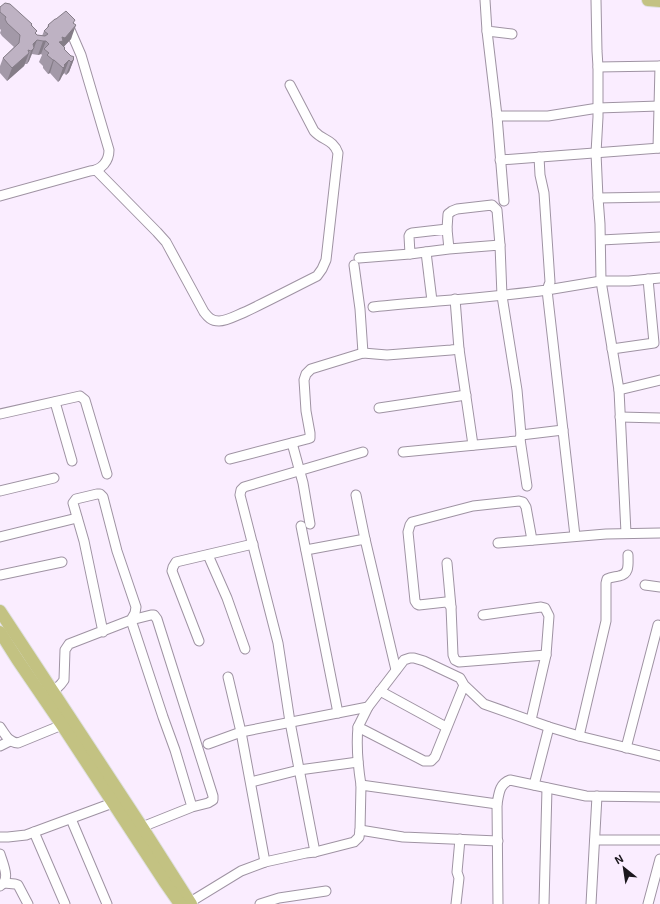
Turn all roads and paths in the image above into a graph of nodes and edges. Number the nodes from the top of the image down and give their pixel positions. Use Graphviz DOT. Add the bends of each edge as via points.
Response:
graph roads {
  1 [pos="485,0"];
  2 [pos="596,0"];
  3 [pos="648,0"];
  4 [pos="660,1"];
  5 [pos="67,23"];
  6 [pos="488,31"];
  7 [pos="512,34"];
  8 [pos="660,66"];
  9 [pos="598,67"];
  10 [pos="290,85"];
  11 [pos="659,106"];
  12 [pos="598,108"];
  13 [pos="497,116"];
  14 [pos="659,148"];
  15 [pos="596,153"];
  16 [pos="539,157"];
  17 [pos="500,160"];
  18 [pos="96,170"];
  19 [pos="0,196"];
  20 [pos="660,197"];
  21 [pos="598,198"];
  22 [pos="504,202"];
  23 [pos="447,229"];
  24 [pos="660,237"];
  25 [pos="601,240"];
  26 [pos="500,245"];
  27 [pos="448,249"];
  28 [pos="426,252"];
  29 [pos="410,254"];
  30 [pos="660,278"];
  31 [pos="648,279"];
  32 [pos="601,281"];
  33 [pos="547,290"];
  34 [pos="502,296"];
  35 [pos="455,299"];
  36 [pos="432,301"];
  37 [pos="373,306"];
  38 [pos="459,348"];
  39 [pos="612,348"];
  40 [pos="363,352"];
  41 [pos="660,380"];
  42 [pos="619,390"];
  43 [pos="466,395"];
  44 [pos="56,402"];
  45 [pos="379,408"];
  46 [pos="0,414"];
  47 [pos="620,418"];
  48 [pos="660,418"];
  49 [pos="563,430"];
  50 [pos="521,437"];
  51 [pos="292,443"];
  52 [pos="472,445"];
  53 [pos="363,452"];
  54 [pos="403,452"];
  55 [pos="230,459"];
  56 [pos="72,461"];
  57 [pos="300,471"];
  58 [pos="107,474"];
  59 [pos="54,478"];
  60 [pos="527,486"];
  61 [pos="0,491"];
  62 [pos="356,495"];
  63 [pos="77,518"];
  64 [pos="626,533"];
  65 [pos="660,533"];
  66 [pos="575,536"];
  67 [pos="0,537"];
  68 [pos="365,539"];
  69 [pos="532,540"];
  70 [pos="498,543"];
  71 [pos="253,544"];
  72 [pos="306,550"];
  73 [pos="208,555"];
  74 [pos="628,555"];
  75 [pos="62,562"];
  76 [pos="447,563"];
  77 [pos="0,575"];
  78 [pos="645,585"];
  79 [pos="660,588"];
  80 [pos="451,607"];
  81 [pos="0,611"];
  82 [pos="483,615"];
  83 [pos="131,620"];
  84 [pos="658,625"];
  85 [pos="0,632"];
  86 [pos="103,632"];
  87 [pos="199,641"];
  88 [pos="246,649"];
  89 [pos="546,654"];
  90 [pos="396,670"];
  91 [pos="228,677"];
  92 [pos="464,685"];
  93 [pos="380,691"];
  94 [pos="48,694"];
  95 [pos="368,707"];
  96 [pos="338,712"];
  97 [pos="531,720"];
  98 [pos="290,722"];
  99 [pos="62,725"];
  100 [pos="0,727"];
  101 [pos="358,727"];
  102 [pos="446,727"];
  103 [pos="549,727"];
  104 [pos="242,732"];
  105 [pos="579,736"];
  106 [pos="10,741"];
  107 [pos="208,744"];
  108 [pos="0,746"];
  109 [pos="626,748"];
  110 [pos="660,756"];
  111 [pos="358,762"];
  112 [pos="300,770"];
  113 [pos="251,782"];
  114 [pos="361,785"];
  115 [pos="534,785"];
  116 [pos="547,788"];
  117 [pos="597,796"];
  118 [pos="660,797"];
  119 [pos="118,801"];
  120 [pos="497,804"];
  121 [pos="192,807"];
  122 [pos="71,819"];
  123 [pos="142,827"];
  124 [pos="360,830"];
  125 [pos="34,832"];
  126 [pos="0,837"];
  127 [pos="460,839"];
  128 [pos="595,840"];
  129 [pos="660,840"];
  130 [pos="498,841"];
  131 [pos="315,852"];
  132 [pos="0,854"];
  133 [pos="660,859"];
  134 [pos="265,862"];
  135 [pos="2,884"];
  136 [pos="326,891"];
  137 [pos="28,904"];
  138 [pos="65,904"];
  139 [pos="107,904"];
  140 [pos="187,904"];
  141 [pos="260,904"];
  142 [pos="456,904"];
  143 [pos="498,904"];
  144 [pos="544,904"];
  145 [pos="591,904"];
  146 [pos="648,904"];
  1 -- 6 [label="street"];
  2 -- 9 [label="street"];
  3 -- 4 [label="main road"];
  5 -- 18 [label="street" via="81,55 109,150 106,161"];
  6 -- 7 [label="street"];
  6 -- 13 [label="street"];
  8 -- 9 [label="street"];
  8 -- 11 [label="street"];
  9 -- 12 [label="street"];
  10 -- 18 [label="street" via="314,131 332,142 338,153 326,260 317,276 232,317 217,321 208,318 166,242"];
  11 -- 12 [label="street"];
  11 -- 14 [label="street"];
  12 -- 13 [label="street" via="548,116"];
  12 -- 15 [label="street"];
  13 -- 17 [label="street"];
  14 -- 15 [label="street"];
  15 -- 16 [label="street"];
  15 -- 21 [label="street"];
  16 -- 17 [label="street"];
  16 -- 33 [label="street" via="550,282"];
  17 -- 22 [label="street"];
  18 -- 19 [label="street"];
  20 -- 21 [label="street"];
  21 -- 25 [label="street"];
  23 -- 26 [label="street" via="448,214 452,211 492,205 497,210"];
  23 -- 27 [label="street"];
  23 -- 29 [label="street" via="410,234"];
  24 -- 25 [label="street"];
  25 -- 32 [label="street"];
  26 -- 27 [label="street"];
  26 -- 34 [label="street"];
  27 -- 28 [label="street"];
  28 -- 29 [label="street"];
  28 -- 36 [label="street"];
  29 -- 40 [label="street" via="357,262"];
  30 -- 31 [label="street"];
  31 -- 32 [label="street"];
  31 -- 39 [label="street" via="654,343"];
  32 -- 33 [label="street"];
  32 -- 39 [label="street"];
  33 -- 34 [label="street"];
  33 -- 49 [label="street"];
  34 -- 35 [label="street"];
  34 -- 50 [label="street" via="517,390"];
  35 -- 36 [label="street"];
  35 -- 38 [label="street"];
  36 -- 37 [label="street"];
  38 -- 40 [label="street" via="387,355"];
  38 -- 43 [label="street"];
  39 -- 42 [label="street"];
  40 -- 51 [label="street" via="311,369 306,374 304,387 310,438"];
  41 -- 42 [label="street"];
  42 -- 47 [label="street"];
  43 -- 45 [label="street"];
  43 -- 52 [label="street"];
  44 -- 46 [label="street"];
  44 -- 56 [label="street"];
  44 -- 58 [label="street" via="80,396 85,400"];
  47 -- 48 [label="street"];
  47 -- 64 [label="street"];
  49 -- 50 [label="street"];
  49 -- 66 [label="street"];
  50 -- 52 [label="street" via="517,441"];
  50 -- 60 [label="street"];
  51 -- 55 [label="street"];
  51 -- 57 [label="street"];
  52 -- 54 [label="street"];
  53 -- 57 [label="street"];
  57 -- 71 [label="street" via="241,490 240,495"];
  57 -- 72 [label="street" via="303,483"];
  59 -- 61 [label="street"];
  62 -- 68 [label="street"];
  63 -- 67 [label="street"];
  63 -- 83 [label="street" via="74,500 97,494 103,497 117,551 136,607"];
  63 -- 86 [label="street"];
  64 -- 65 [label="street"];
  64 -- 66 [label="street"];
  66 -- 69 [label="street"];
  68 -- 72 [label="street"];
  68 -- 90 [label="street"];
  69 -- 70 [label="street"];
  69 -- 80 [label="street" via="526,507 519,501 473,506 412,522 408,532 415,601 419,605 446,602"];
  71 -- 73 [label="street"];
  71 -- 98 [label="street" via="278,643"];
  72 -- 96 [label="street"];
  73 -- 87 [label="street" via="176,562 172,571"];
  73 -- 88 [label="street"];
  74 -- 105 [label="street" via="626,574 607,579 606,621"];
  75 -- 77 [label="street"];
  76 -- 80 [label="street"];
  78 -- 79 [label="street"];
  80 -- 89 [label="street" via="453,655 459,662"];
  81 -- 94 [label="main road"];
  82 -- 89 [label="street" via="545,608 549,616"];
  83 -- 86 [label="street"];
  83 -- 121 [label="street"];
  83 -- 121 [label="street" via="154,615 159,626 213,796 208,803"];
  84 -- 109 [label="street"];
  85 -- 94 [label="main road"];
  86 -- 94 [label="street" via="69,644 65,650 64,680"];
  89 -- 97 [label="street"];
  90 -- 92 [label="street" via="404,660 414,658 460,678"];
  90 -- 93 [label="street"];
  91 -- 104 [label="street"];
  92 -- 97 [label="street" via="484,704"];
  92 -- 102 [label="street"];
  93 -- 95 [label="street"];
  93 -- 102 [label="street"];
  94 -- 99 [label="main road"];
  94 -- 119 [label="main road"];
  95 -- 96 [label="street"];
  95 -- 101 [label="street"];
  96 -- 98 [label="street"];
  97 -- 103 [label="street"];
  98 -- 104 [label="street"];
  98 -- 112 [label="street"];
  99 -- 106 [label="street" via="18,743"];
  99 -- 119 [label="main road"];
  100 -- 106 [label="street"];
  101 -- 102 [label="street" via="424,761 431,761 435,758"];
  101 -- 111 [label="street"];
  103 -- 105 [label="street"];
  103 -- 115 [label="street"];
  104 -- 107 [label="street"];
  104 -- 113 [label="street"];
  105 -- 109 [label="street"];
  106 -- 108 [label="street"];
  109 -- 110 [label="street"];
  111 -- 112 [label="street"];
  111 -- 114 [label="street"];
  112 -- 113 [label="street"];
  112 -- 131 [label="street"];
  113 -- 134 [label="street"];
  114 -- 120 [label="street"];
  114 -- 124 [label="street"];
  115 -- 116 [label="street"];
  115 -- 120 [label="street" via="510,780 504,782"];
  116 -- 117 [label="street"];
  116 -- 144 [label="street"];
  117 -- 118 [label="street"];
  117 -- 128 [label="street"];
  119 -- 122 [label="street"];
  119 -- 123 [label="main road"];
  119 -- 140 [label="main road" via="164,880"];
  120 -- 130 [label="street"];
  121 -- 123 [label="street"];
  122 -- 125 [label="street"];
  122 -- 139 [label="street"];
  123 -- 140 [label="main road"];
  124 -- 127 [label="street" via="403,837"];
  124 -- 131 [label="street" via="359,838 354,842"];
  125 -- 126 [label="street"];
  125 -- 138 [label="street"];
  127 -- 130 [label="street"];
  127 -- 142 [label="street"];
  128 -- 129 [label="street"];
  128 -- 145 [label="street"];
  130 -- 143 [label="street"];
  131 -- 134 [label="street"];
  132 -- 135 [label="street" via="6,878"];
  133 -- 146 [label="street"];
  134 -- 140 [label="street" via="240,871"];
  135 -- 137 [label="street" via="18,885"];
  136 -- 141 [label="street" via="279,898"];
}
